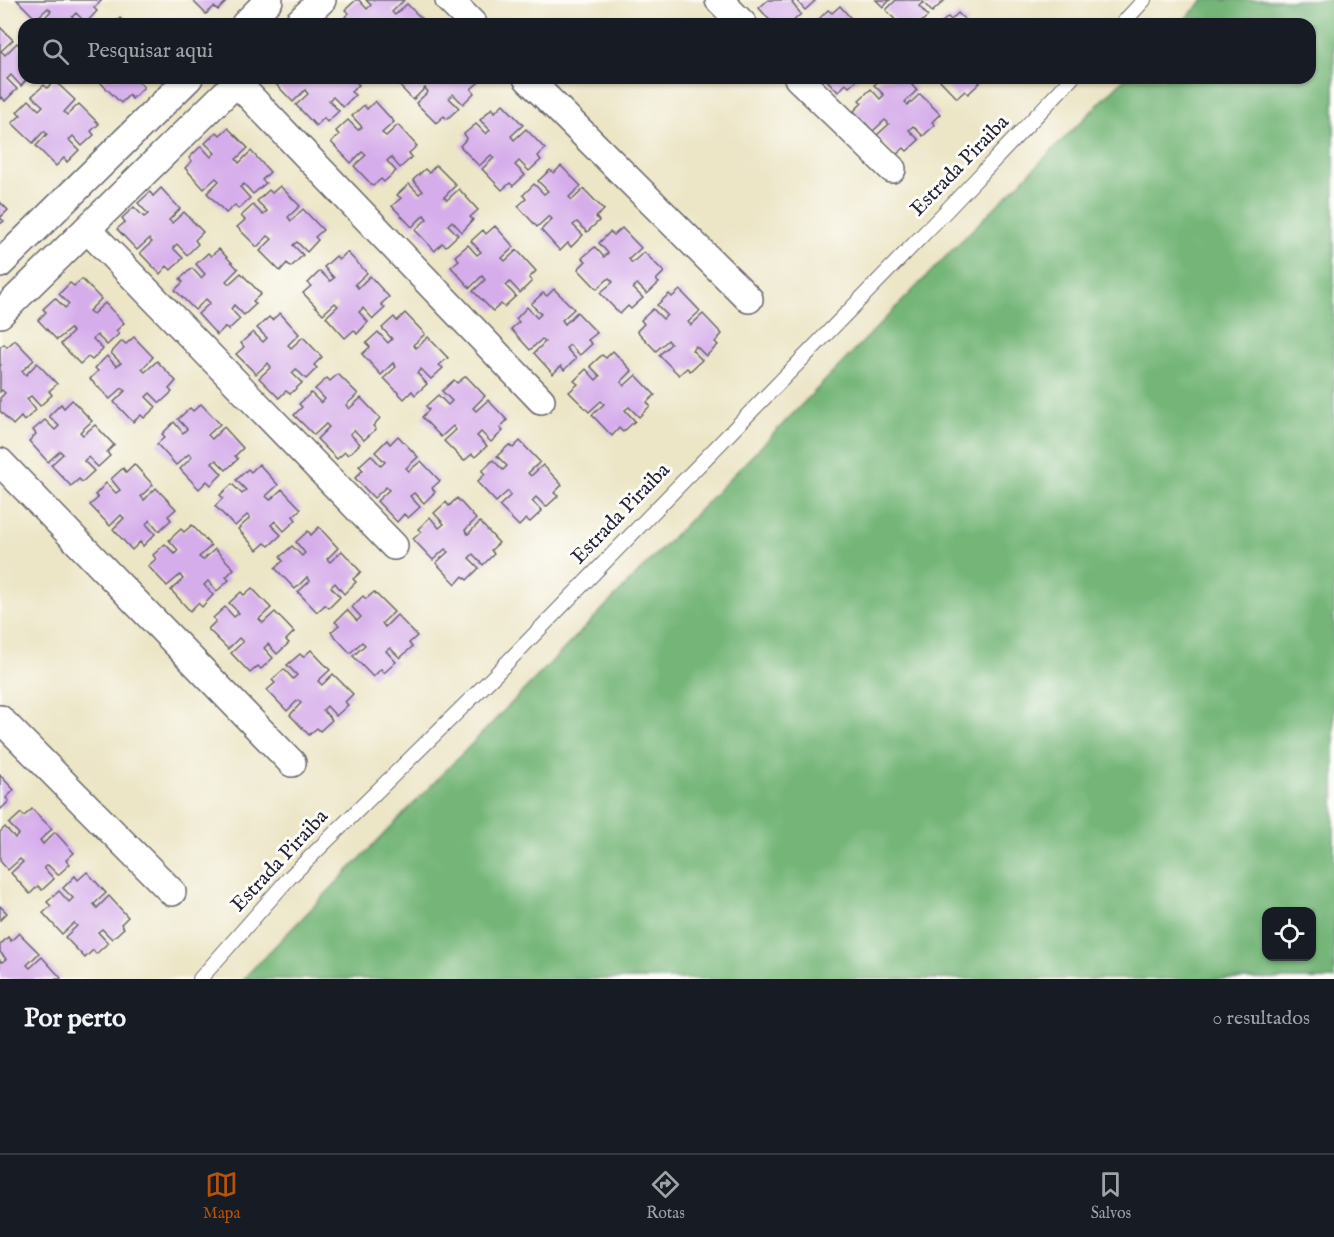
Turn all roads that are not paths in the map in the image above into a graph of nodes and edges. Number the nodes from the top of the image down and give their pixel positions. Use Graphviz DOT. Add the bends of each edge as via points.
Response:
graph roads {
  1 [pos="269,0"];
  2 [pos="322,0"];
  3 [pos="449,0"];
  4 [pos="718,0"];
  5 [pos="1144,0"];
  6 [pos="251,18"];
  7 [pos="303,18"];
  8 [pos="467,18"];
  9 [pos="737,18"];
  10 [pos="1128,18"];
  11 [pos="183,84"];
  12 [pos="234,84"];
  13 [pos="242,84"];
  14 [pos="533,84"];
  15 [pos="804,84"];
  16 [pos="1066,84"];
  17 [pos="892,169"];
  18 [pos="87,229"];
  19 [pos="0,264"];
  20 [pos="749,299"];
  21 [pos="0,314"];
  22 [pos="541,400"];
  23 [pos="0,462"];
  24 [pos="394,546"];
  25 [pos="0,719"];
  26 [pos="292,763"];
  27 [pos="172,892"];
  28 [pos="200,979"];
  1 -- 6 [label="street"];
  2 -- 7 [label="street"];
  3 -- 8 [label="street"];
  4 -- 9 [label="street"];
  5 -- 10 [label="lane"];
  11 -- 19 [label="street"];
  12 -- 18 [label="street"];
  13 -- 22 [label="street"];
  14 -- 20 [label="street"];
  15 -- 17 [label="street"];
  16 -- 28 [label="lane, Estrada Piraiba" via="493,676 289,878"];
  18 -- 21 [label="street"];
  18 -- 24 [label="street"];
  23 -- 26 [label="street"];
  25 -- 27 [label="street"];
}
